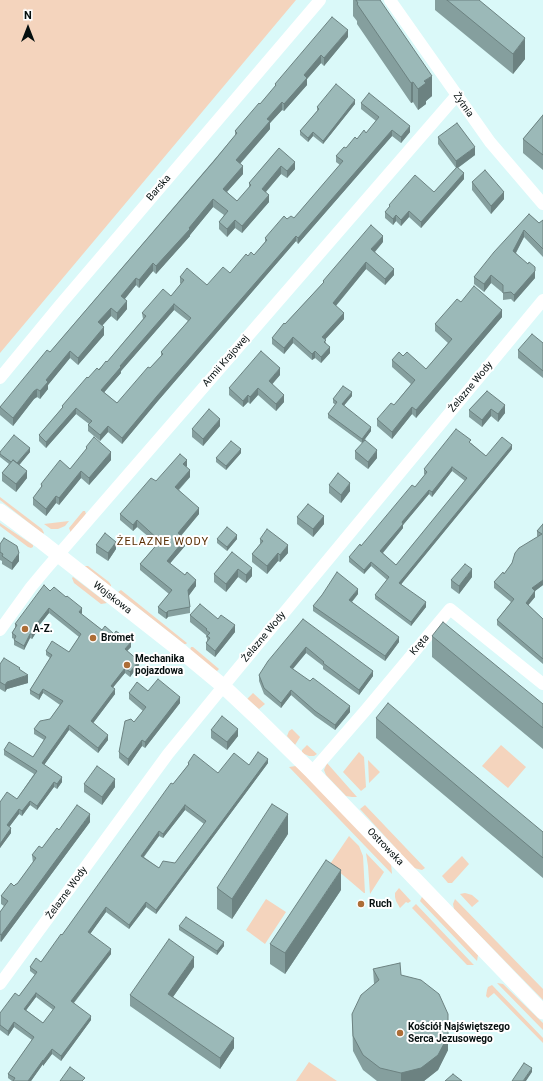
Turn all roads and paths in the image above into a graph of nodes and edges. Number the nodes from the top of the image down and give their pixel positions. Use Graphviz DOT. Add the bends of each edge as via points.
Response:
graph roads {
  1 [pos="320,0"];
  2 [pos="390,0"];
  3 [pos="457,95"];
  4 [pos="543,204"];
  5 [pos="543,300"];
  6 [pos="0,378"];
  7 [pos="0,511"];
  8 [pos="59,555"];
  9 [pos="0,630"];
  10 [pos="543,684"];
  11 [pos="223,686"];
  12 [pos="312,772"];
  13 [pos="0,984"];
  14 [pos="543,1012"];
  1 -- 6 [label="street, Barska"];
  2 -- 3 [label="street, Żytnia"];
  3 -- 4 [label="street, Żytnia" via="490,142"];
  3 -- 8 [label="street, Armii Krajowej"];
  5 -- 11 [label="street, Żelazne Wody"];
  7 -- 8 [label="street, Wojskowa"];
  8 -- 9 [label="street, Armii Krajowej" via="31,587"];
  8 -- 11 [label="street, Wojskowa"];
  10 -- 12 [label="street, Kręta" via="450,609"];
  11 -- 12 [label="street, Ostrowska"];
  11 -- 13 [label="street, Żelazne Wody" via="168,754"];
  12 -- 14 [label="street, Ostrowska"];
}
